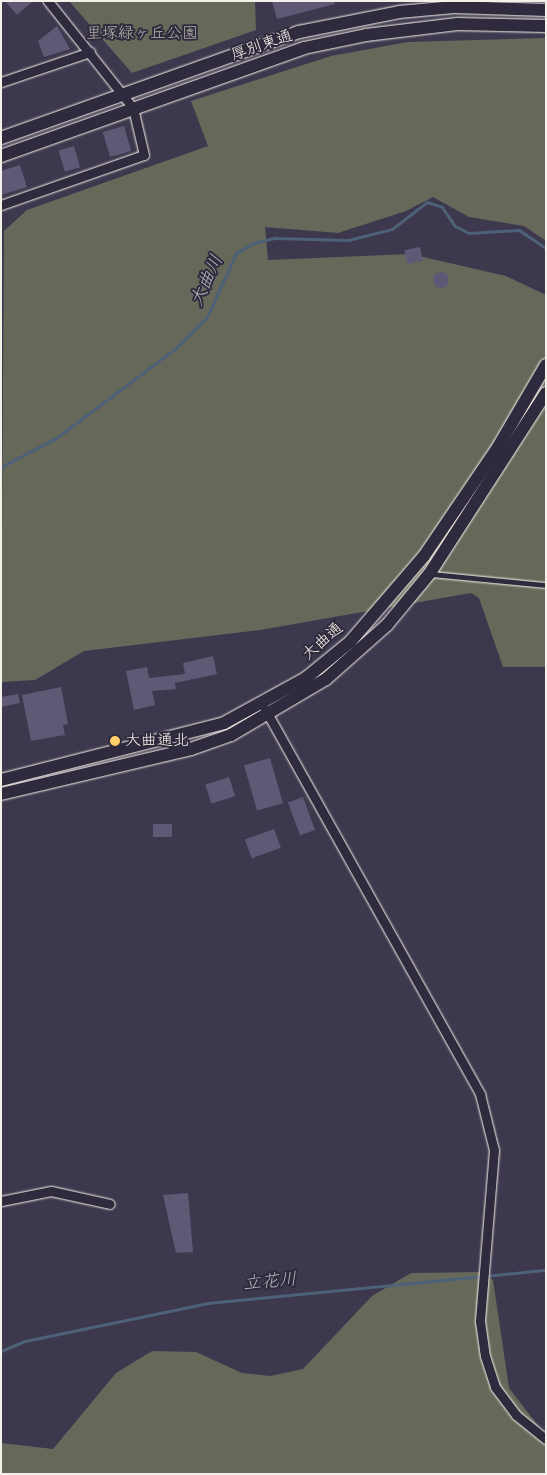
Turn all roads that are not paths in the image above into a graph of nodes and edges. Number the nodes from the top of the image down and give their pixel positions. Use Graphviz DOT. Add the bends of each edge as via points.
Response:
graph roads {
  1 [pos="48,1"];
  2 [pos="399,7"];
  3 [pos="546,10"];
  4 [pos="546,26"];
  5 [pos="400,29"];
  6 [pos="90,52"];
  7 [pos="1,82"];
  8 [pos="124,96"];
  9 [pos="134,108"];
  10 [pos="1,138"];
  11 [pos="1,156"];
  12 [pos="1,205"];
  13 [pos="546,365"];
  14 [pos="546,393"];
  15 [pos="430,573"];
  16 [pos="546,585"];
  17 [pos="261,703"];
  18 [pos="269,715"];
  19 [pos="1,780"];
  20 [pos="1,794"];
  21 [pos="1,1201"];
  22 [pos="110,1204"];
  23 [pos="546,1439"];
  1 -- 6 [label="street"];
  2 -- 3 [label="street, 厚別東通"];
  2 -- 5 [label="street"];
  2 -- 8 [label="street, 厚別東通" via="300,32"];
  4 -- 5 [label="street, 厚別東通" via="457,24"];
  5 -- 9 [label="street, 厚別東通" via="304,48"];
  6 -- 7 [label="street"];
  6 -- 8 [label="street"];
  8 -- 9 [label="street"];
  8 -- 10 [label="street, 厚別東通"];
  9 -- 11 [label="street, 厚別東通"];
  9 -- 12 [label="street" via="144,155"];
  13 -- 17 [label="street, 大曲通" via="462,504 387,602 350,642 313,672"];
  14 -- 15 [label="street, 大曲通"];
  15 -- 16 [label="lane"];
  15 -- 18 [label="street, 大曲通" via="361,651 301,697"];
  17 -- 18 [label="street"];
  17 -- 19 [label="street, 大曲通" via="187,734"];
  18 -- 20 [label="street, 大曲通" via="231,735 191,749"];
  18 -- 23 [label="street" via="480,1094 494,1150 480,1321 485,1356 495,1387 516,1415"];
  21 -- 22 [label="street" via="51,1191"];
}
